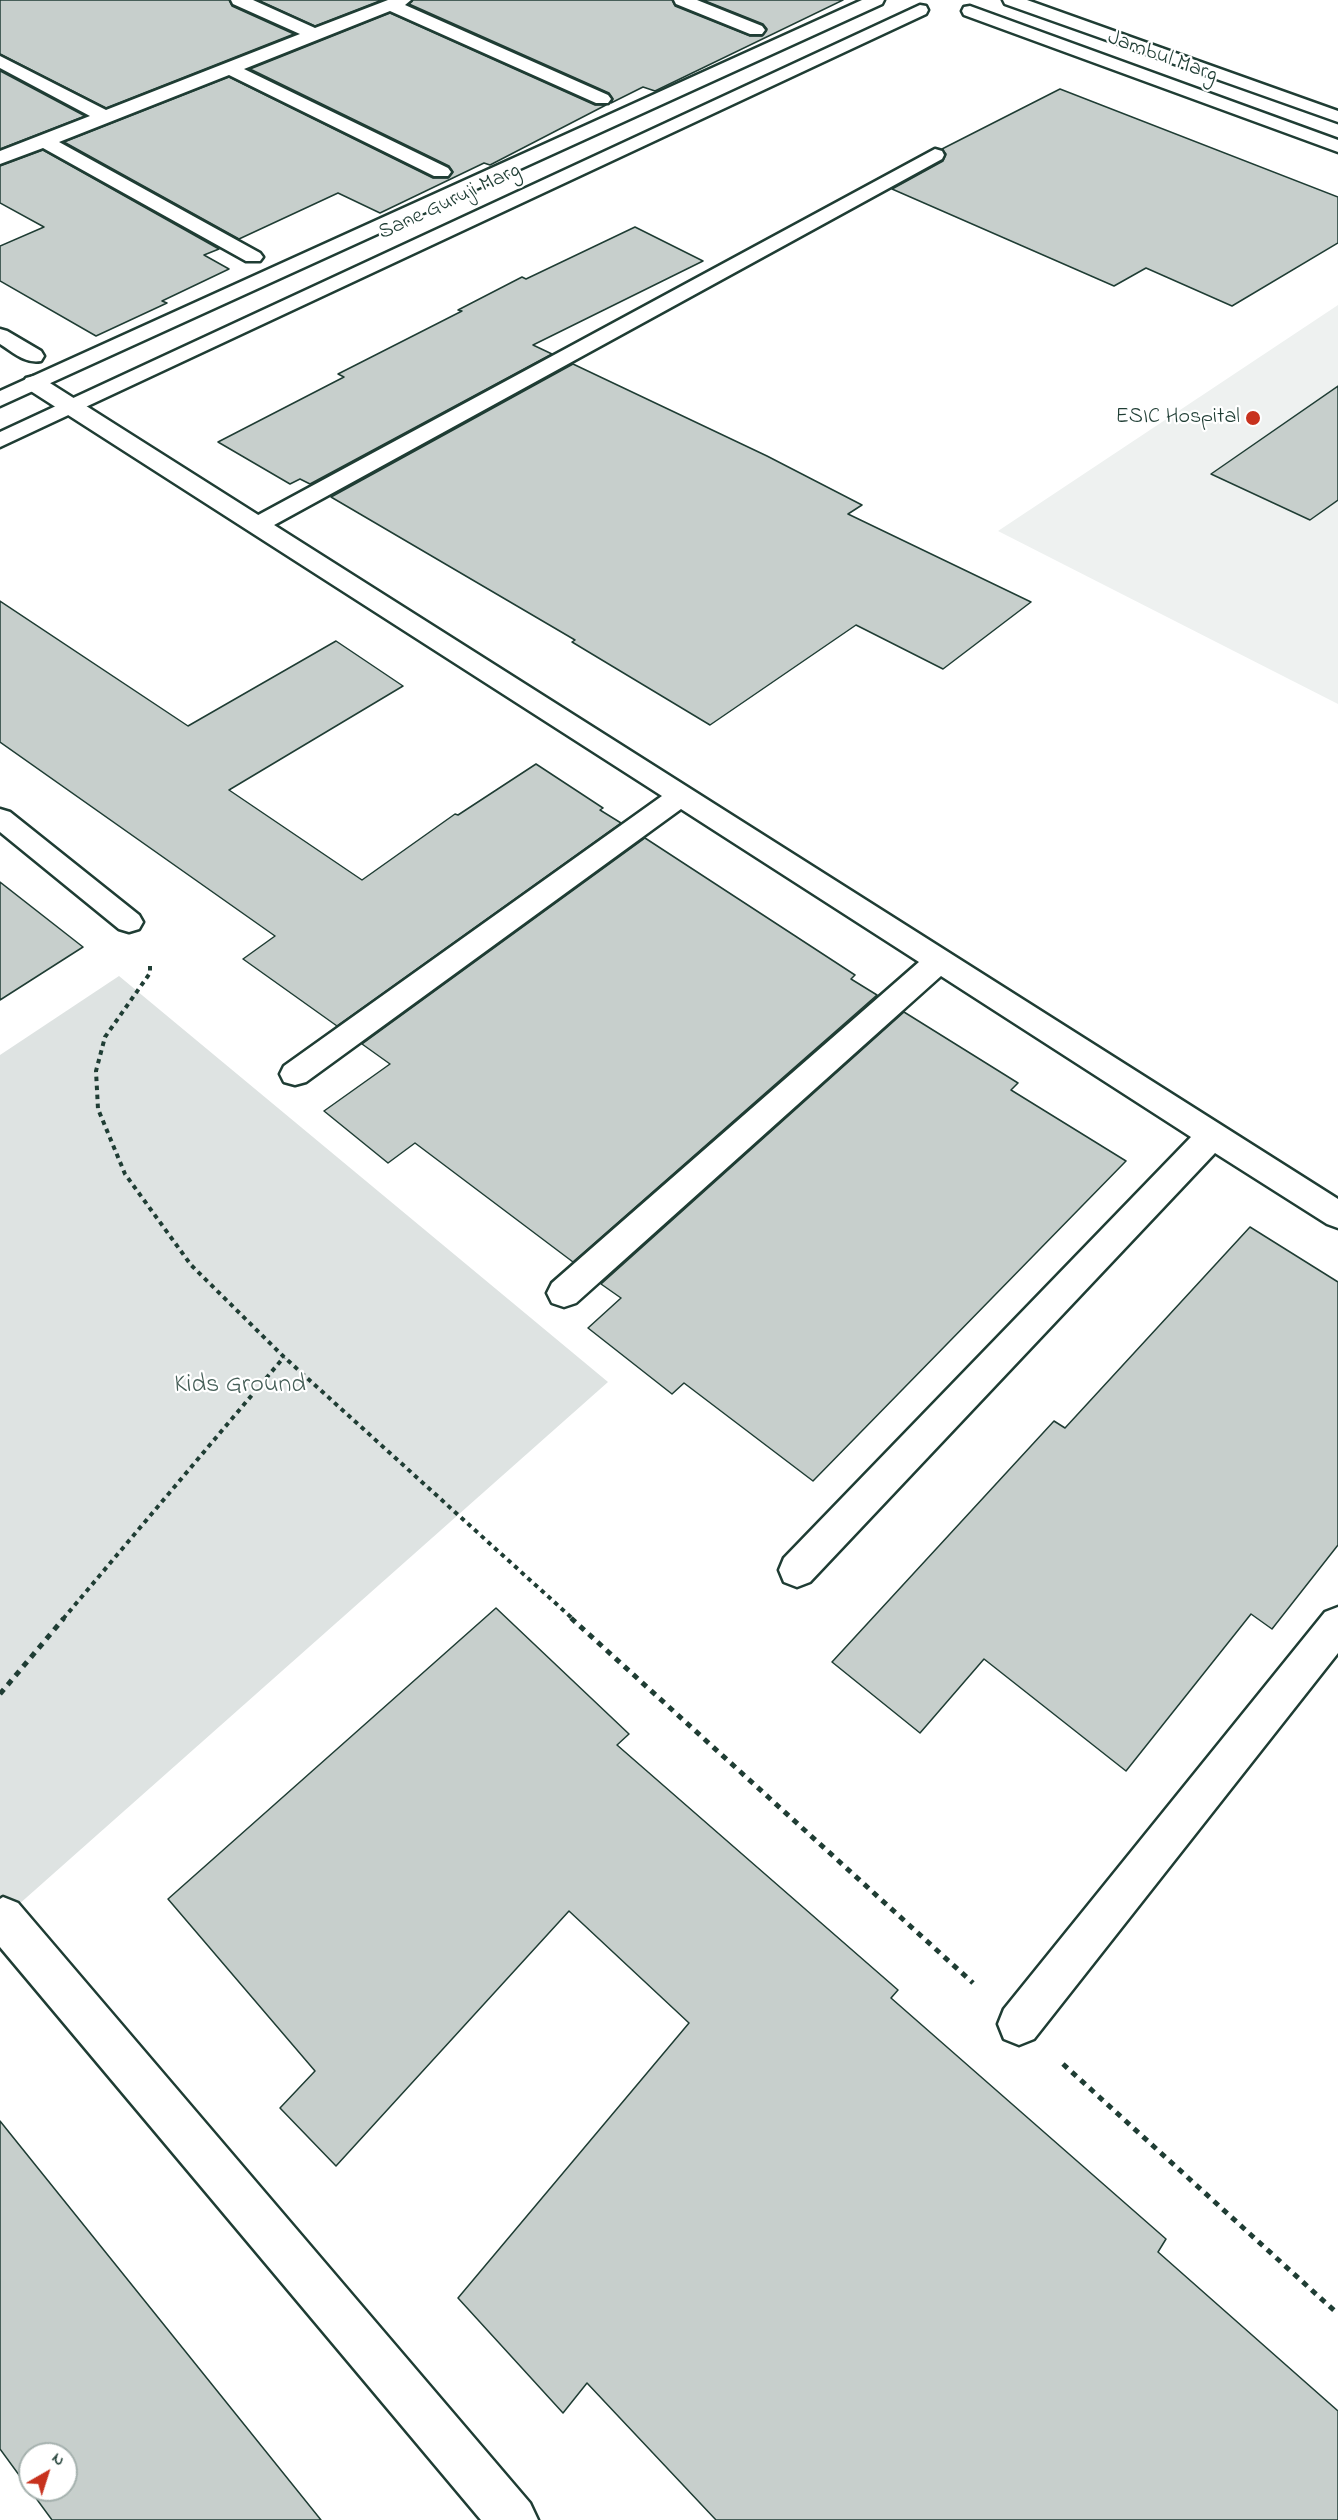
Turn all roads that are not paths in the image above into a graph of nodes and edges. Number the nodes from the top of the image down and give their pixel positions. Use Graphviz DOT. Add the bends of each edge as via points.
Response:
graph roads {
  1 [pos="239,0"];
  2 [pos="682,0"];
  3 [pos="876,0"];
  4 [pos="896,0"];
  5 [pos="1011,0"];
  6 [pos="992,1"];
  7 [pos="397,2"];
  8 [pos="945,12"];
  9 [pos="756,30"];
  10 [pos="315,35"];
  11 [pos="0,61"];
  12 [pos="229,68"];
  13 [pos="602,99"];
  14 [pos="106,117"];
  15 [pos="1338,117"];
  16 [pos="44,141"];
  17 [pos="1338,146"];
  18 [pos="935,155"];
  19 [pos="0,158"];
  20 [pos="441,172"];
  21 [pos="253,257"];
  22 [pos="0,335"];
  23 [pos="33,356"];
  24 [pos="34,383"];
  25 [pos="0,399"];
  26 [pos="70,407"];
  27 [pos="0,440"];
  28 [pos="256,525"];
  29 [pos="681,796"];
  30 [pos="0,818"];
  31 [pos="129,922"];
  32 [pos="939,961"];
  33 [pos="295,1074"];
  34 [pos="1213,1135"];
  35 [pos="1338,1215"];
  36 [pos="564,1293"];
  37 [pos="797,1570"];
  38 [pos="1338,1624"];
  39 [pos="3,1918"];
  40 [pos="1019,2024"];
  41 [pos="513,2520"];
  1 -- 10 [label="street"];
  2 -- 9 [label="street"];
  3 -- 24 [label="street, Sane Guruji Marg"];
  4 -- 8 [label="street, Jambul Marg"];
  5 -- 15 [label="street, Jambul Marg"];
  6 -- 8 [label="street, Sane Guruji Marg"];
  7 -- 10 [label="street"];
  7 -- 13 [label="street"];
  8 -- 17 [label="street, Jambul Marg"];
  8 -- 26 [label="street, Sane Guruji Marg"];
  10 -- 12 [label="street"];
  11 -- 14 [label="street"];
  12 -- 14 [label="street"];
  12 -- 20 [label="street"];
  14 -- 16 [label="street"];
  16 -- 19 [label="street"];
  16 -- 21 [label="street"];
  18 -- 28 [label="street"];
  22 -- 23 [label="street"];
  24 -- 25 [label="street, Sane Guruji Marg"];
  24 -- 26 [label="street"];
  26 -- 27 [label="street, Sane Guruji Marg"];
  26 -- 28 [label="street"];
  28 -- 29 [label="street"];
  29 -- 32 [label="street"];
  29 -- 33 [label="street"];
  30 -- 31 [label="street"];
  32 -- 34 [label="street"];
  32 -- 36 [label="street"];
  34 -- 35 [label="street"];
  34 -- 37 [label="street"];
  38 -- 40 [label="street"];
  39 -- 41 [label="street"];
}
